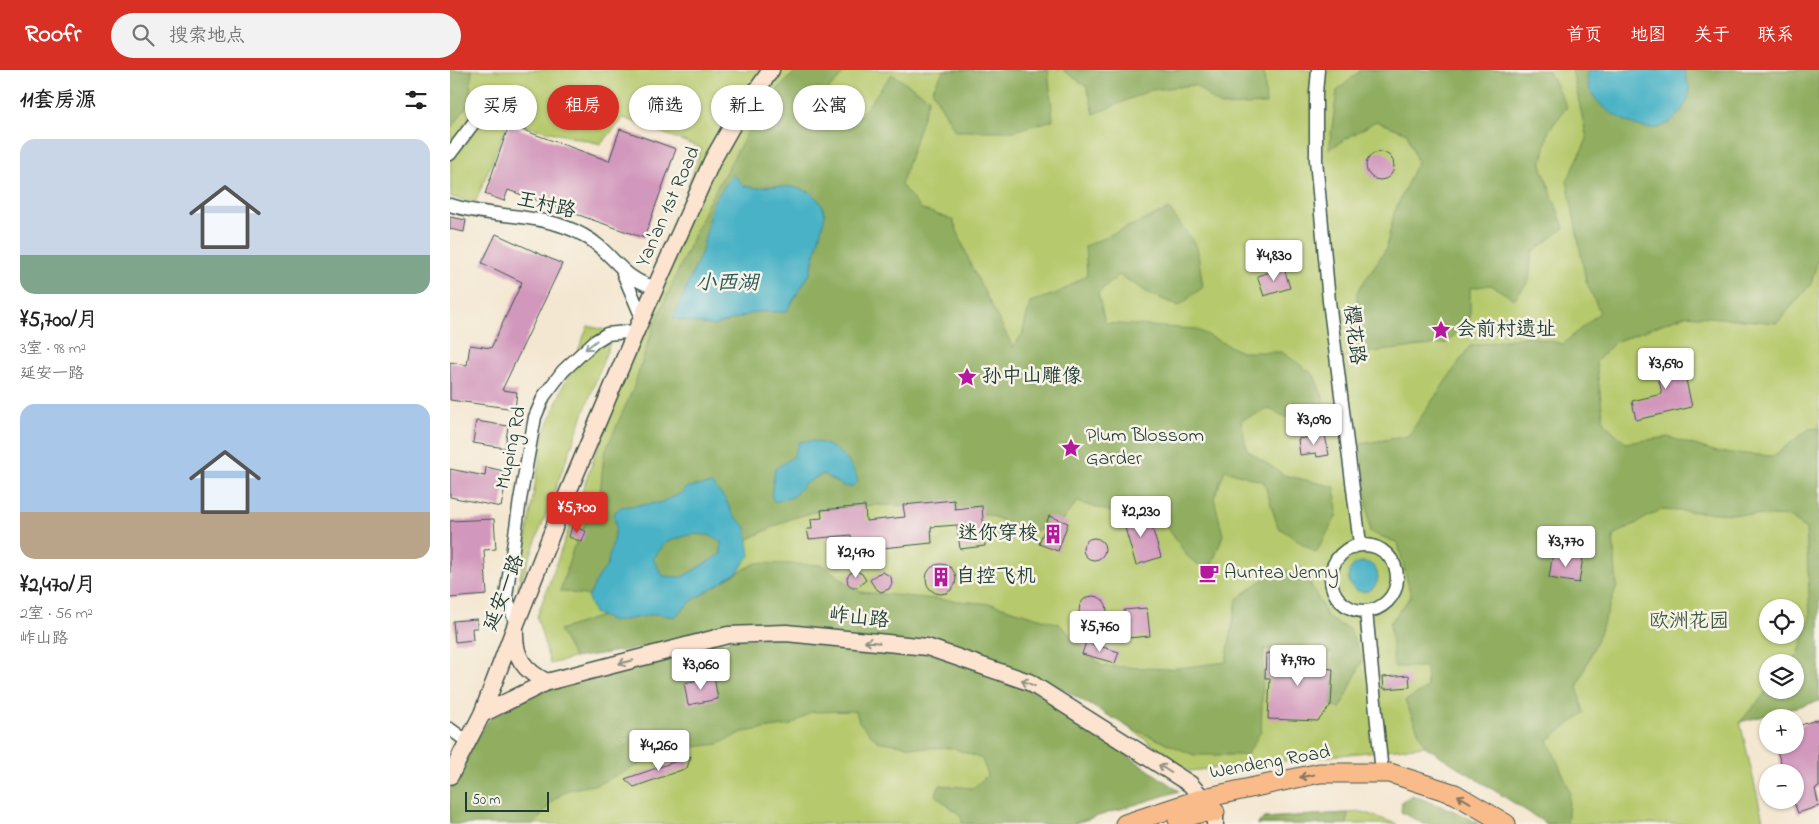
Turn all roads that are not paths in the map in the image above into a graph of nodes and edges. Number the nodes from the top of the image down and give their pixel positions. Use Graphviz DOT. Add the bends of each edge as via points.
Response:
graph roads {
  1 [pos="771,70"];
  2 [pos="1318,70"];
  3 [pos="468,130"];
  4 [pos="450,154"];
  5 [pos="450,205"];
  6 [pos="621,268"];
  7 [pos="656,287"];
  8 [pos="639,324"];
  9 [pos="1360,544"];
  10 [pos="1366,611"];
  11 [pos="516,624"];
  12 [pos="546,682"];
  13 [pos="482,714"];
  14 [pos="450,729"];
  15 [pos="468,742"];
  16 [pos="1382,773"];
  17 [pos="450,776"];
  18 [pos="1206,814"];
  19 [pos="1125,824"];
  20 [pos="1165,824"];
  21 [pos="1506,824"];
  1 -- 7 [label="main road, Yan'an 1st Road" via="721,144"];
  2 -- 9 [label="street, 樱花路" via="1316,160 1329,301"];
  3 -- 4 [label="street"];
  5 -- 6 [label="street, 王村路" via="561,225 596,243"];
  6 -- 7 [label="street, 王村路" via="639,283"];
  6 -- 8 [label="street, 王村路"];
  7 -- 8 [label="main road, 延安一路"];
  8 -- 11 [label="main road, 延安一路"];
  8 -- 11 [label="street, Muping Rd, one-way" via="607,334 594,342 563,371 544,396 535,417 506,596"];
  9 -- 10 [label="street" via="1339,554 1331,569 1331,585 1344,605"];
  9 -- 10 [label="street" via="1371,545 1389,555 1397,574 1396,585 1386,603"];
  10 -- 16 [label="street"];
  11 -- 12 [label="main road" via="514,645 521,662 534,676"];
  11 -- 13 [label="main road, 延安一路"];
  12 -- 13 [label="main road, 岞山路"];
  18 -- 12 [label="main road, 岞山路, one-way" via="1190,784 1029,682 927,647 786,633 728,635"];
  13 -- 15 [label="main road, 延安一路"];
  14 -- 15 [label="street"];
  15 -- 17 [label="main road, 延安一路"];
  16 -- 18 [label="main road, Wendeng Road, one-way" via="1320,773"];
  21 -- 16 [label="main road, Wendeng Road, one-way" via="1455,794"];
  18 -- 19 [label="main road, Wendeng Road"];
  18 -- 20 [label="main road"];
}
